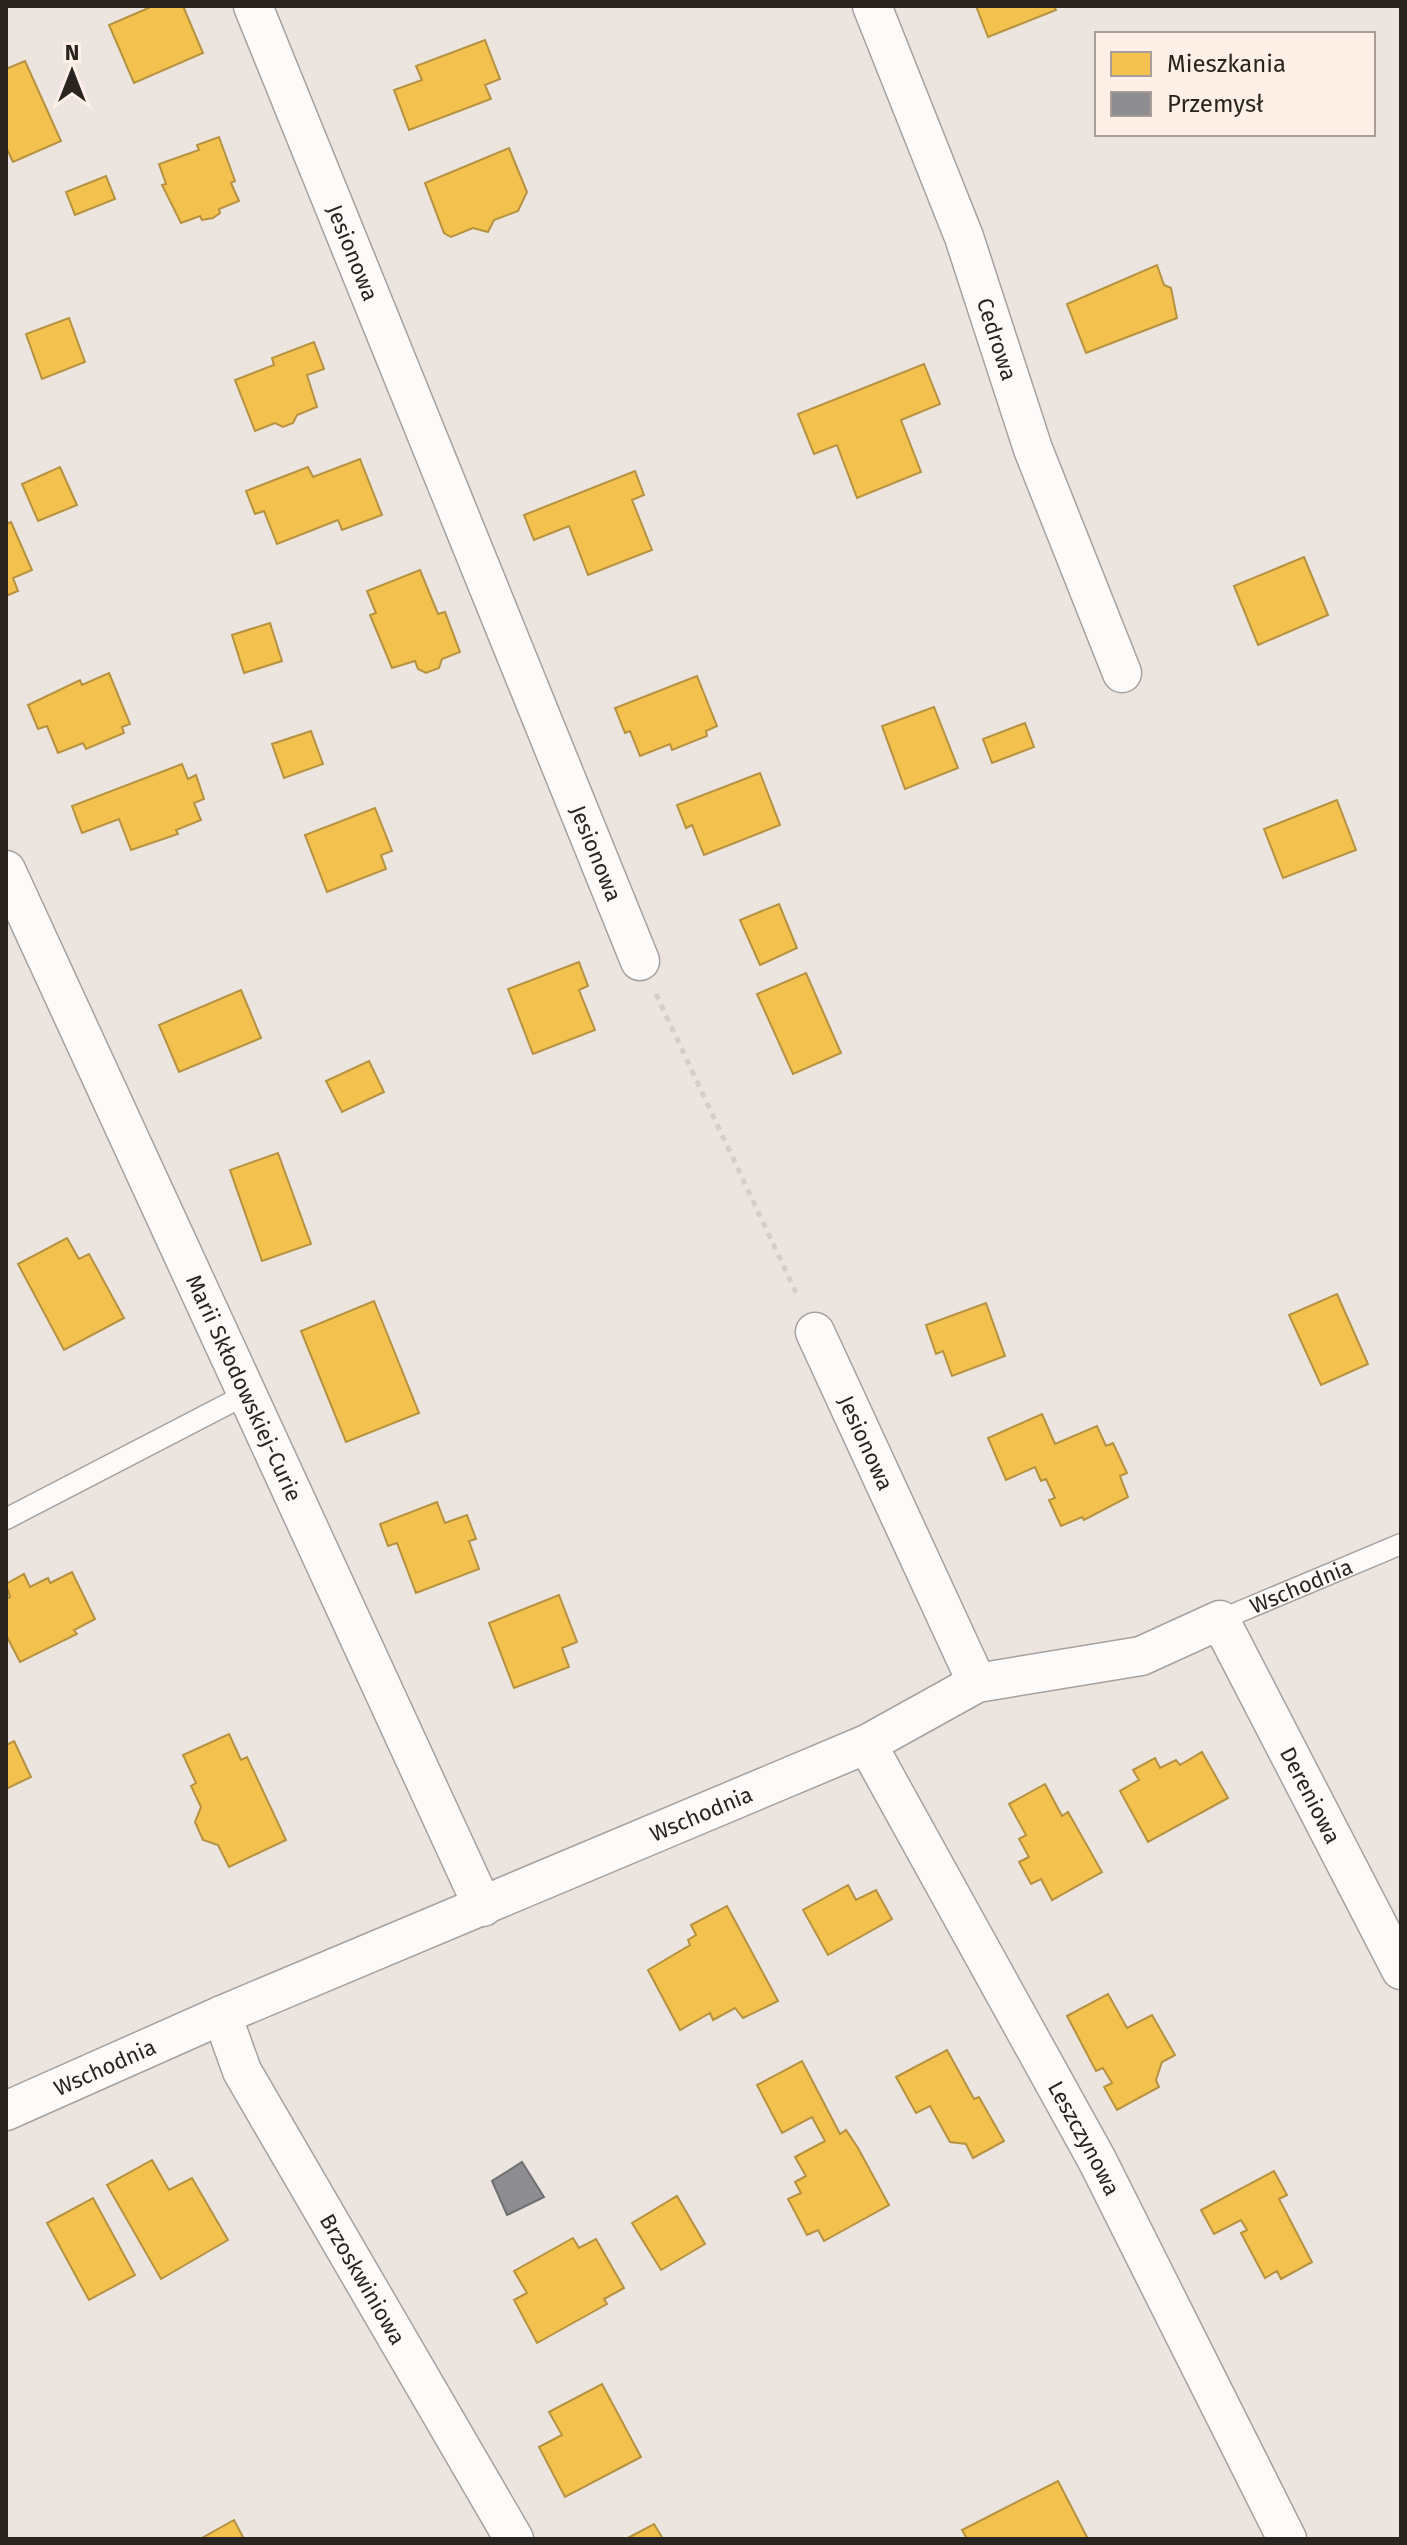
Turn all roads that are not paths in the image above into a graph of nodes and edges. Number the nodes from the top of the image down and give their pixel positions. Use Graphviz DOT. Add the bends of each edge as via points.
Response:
graph roads {
  1 [pos="253,6"];
  2 [pos="872,6"];
  3 [pos="1122,673"];
  4 [pos="6,870"];
  5 [pos="640,961"];
  6 [pos="815,1332"];
  7 [pos="247,1394"];
  8 [pos="6,1519"];
  9 [pos="1401,1544"];
  10 [pos="1220,1620"];
  11 [pos="977,1683"];
  12 [pos="867,1744"];
  13 [pos="483,1907"];
  14 [pos="1401,1970"];
  15 [pos="222,2015"];
  16 [pos="6,2111"];
  17 [pos="514,2539"];
  18 [pos="1287,2539"];
  1 -- 5 [label="street, Jesionowa"];
  2 -- 3 [label="street, Cedrowa" via="964,237 1033,449"];
  4 -- 7 [label="street, Marii Skłodowskiej-Curie"];
  6 -- 11 [label="street, Jesionowa"];
  7 -- 8 [label="lane"];
  7 -- 13 [label="street, Marii Skłodowskiej-Curie"];
  9 -- 10 [label="lane, Wschodnia"];
  10 -- 11 [label="street, Wschodnia" via="1141,1656"];
  10 -- 14 [label="street, Dereniowa"];
  11 -- 12 [label="street, Wschodnia"];
  12 -- 13 [label="street, Wschodnia"];
  12 -- 18 [label="street, Leszczynowa" via="1097,2160"];
  13 -- 15 [label="street, Wschodnia"];
  15 -- 16 [label="street, Wschodnia"];
  15 -- 17 [label="street, Brzoskwiniowa" via="242,2071"];
}
